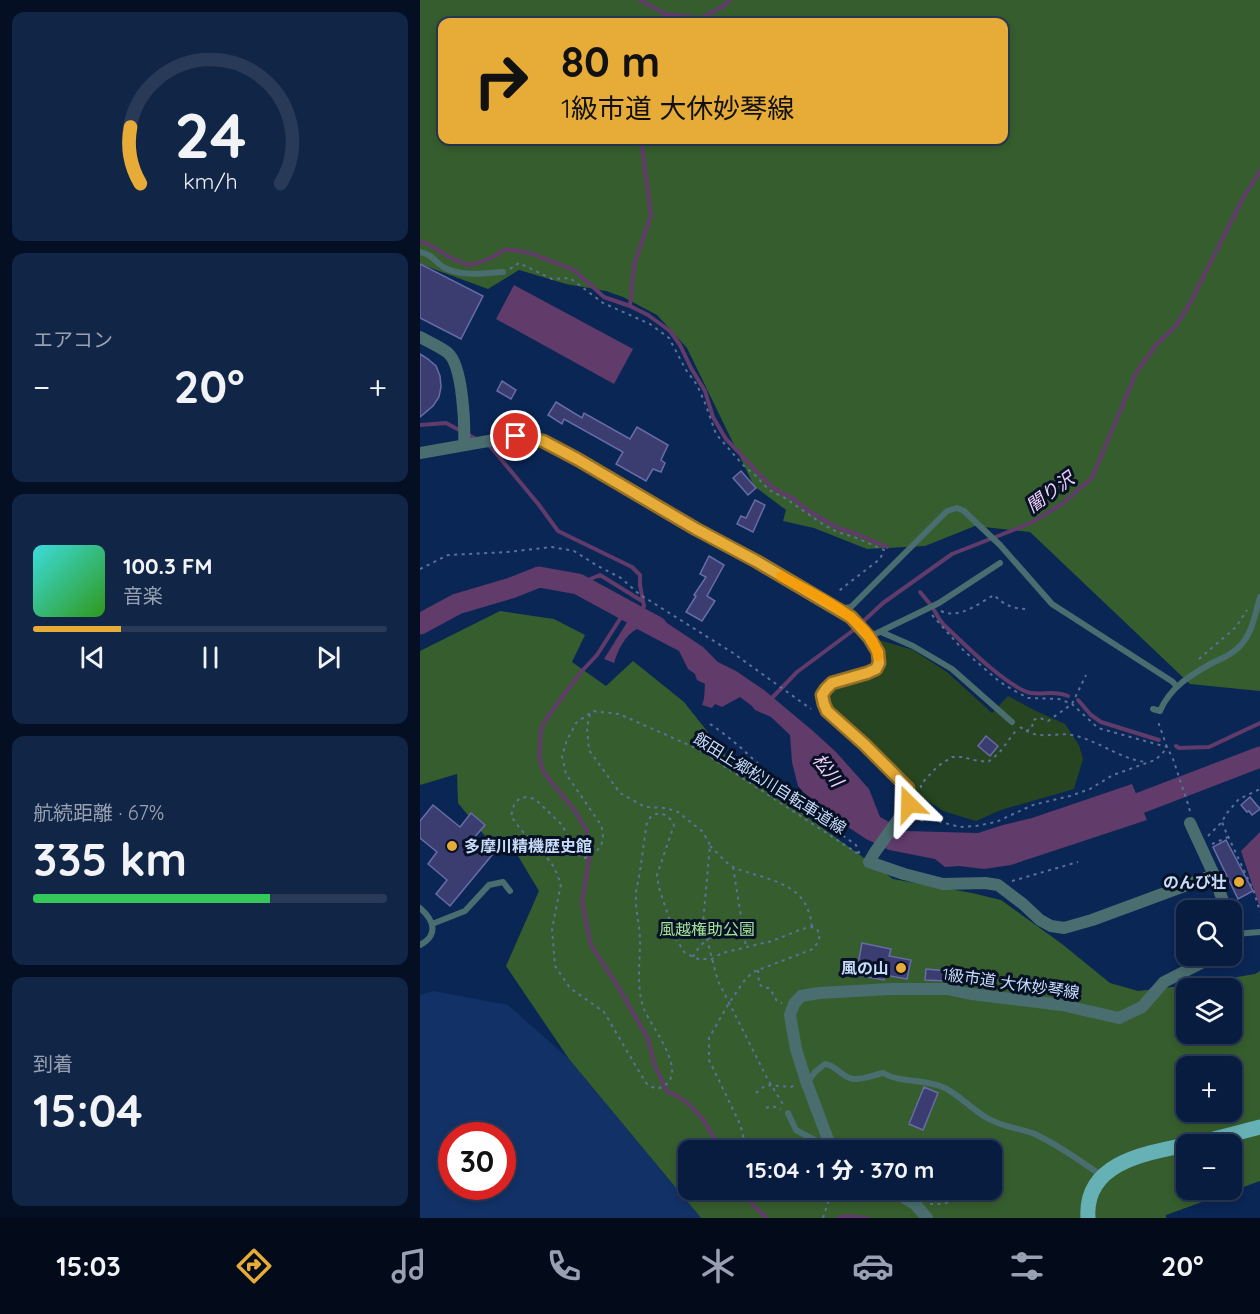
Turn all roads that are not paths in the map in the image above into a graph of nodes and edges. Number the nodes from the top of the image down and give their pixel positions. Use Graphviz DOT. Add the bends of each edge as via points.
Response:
graph roads {
  1 [pos="420,252"];
  2 [pos="503,272"];
  3 [pos="420,337"];
  4 [pos="467,442"];
  5 [pos="420,453"];
  6 [pos="1000,563"];
  7 [pos="1260,597"];
  8 [pos="838,609"];
  9 [pos="871,633"];
  10 [pos="1177,687"];
  11 [pos="1154,709"];
  12 [pos="1012,722"];
  13 [pos="1190,823"];
  14 [pos="1214,875"];
  15 [pos="510,891"];
  16 [pos="1223,900"];
  17 [pos="420,908"];
  18 [pos="432,924"];
  19 [pos="1242,931"];
  20 [pos="1260,932"];
  21 [pos="420,945"];
  22 [pos="1195,966"];
  23 [pos="806,1082"];
  24 [pos="788,1113"];
  25 [pos="1260,1127"];
  26 [pos="1233,1134"];
  27 [pos="814,1140"];
  28 [pos="828,1140"];
  29 [pos="1176,1147"];
  30 [pos="1102,1176"];
  31 [pos="908,1200"];
  32 [pos="927,1218"];
  33 [pos="1088,1218"];
  1 -- 2 [label="lane" via="444,267 467,274"];
  3 -- 4 [label="street" via="450,354 456,366"];
  4 -- 5 [label="street"];
  4 -- 8 [label="street" via="516,436 543,441"];
  6 -- 9 [label="lane" via="939,603"];
  7 -- 10 [label="lane" via="1255,619 1240,646"];
  8 -- 9 [label="street"];
  8 -- 10 [label="lane" via="851,607 947,511 957,508 1000,545 1052,604"];
  9 -- 12 [label="lane" via="913,646 951,669"];
  9 -- 14 [label="street" via="878,652 876,669 832,683 822,695 827,711 908,788 915,806 869,862 943,884 998,885 1040,920 1064,928"];
  10 -- 11 [label="lane" via="1160,711"];
  13 -- 14 [label="street"];
  14 -- 16 [label="street"];
  15 -- 18 [label="lane" via="503,882 489,885 465,911"];
  17 -- 18 [label="lane"];
  18 -- 21 [label="lane" via="428,941"];
  19 -- 20 [label="lane"];
  22 -- 23 [label="street, 1級市道 大休妙琴線" via="1164,982 1142,1007 1119,1018 1062,1005 948,989 801,996 790,1015"];
  23 -- 28 [label="street"];
  23 -- 30 [label="lane" via="825,1064 832,1064 843,1075 855,1079 883,1073 891,1078 925,1081 946,1088 988,1119 1036,1135"];
  24 -- 27 [label="lane" via="796,1130"];
  25 -- 26 [label="main road"];
  29 -- 30 [label="main road" via="1147,1152 1114,1166"];
  30 -- 33 [label="main road" via="1088,1204"];
  31 -- 32 [label="street"];
}
